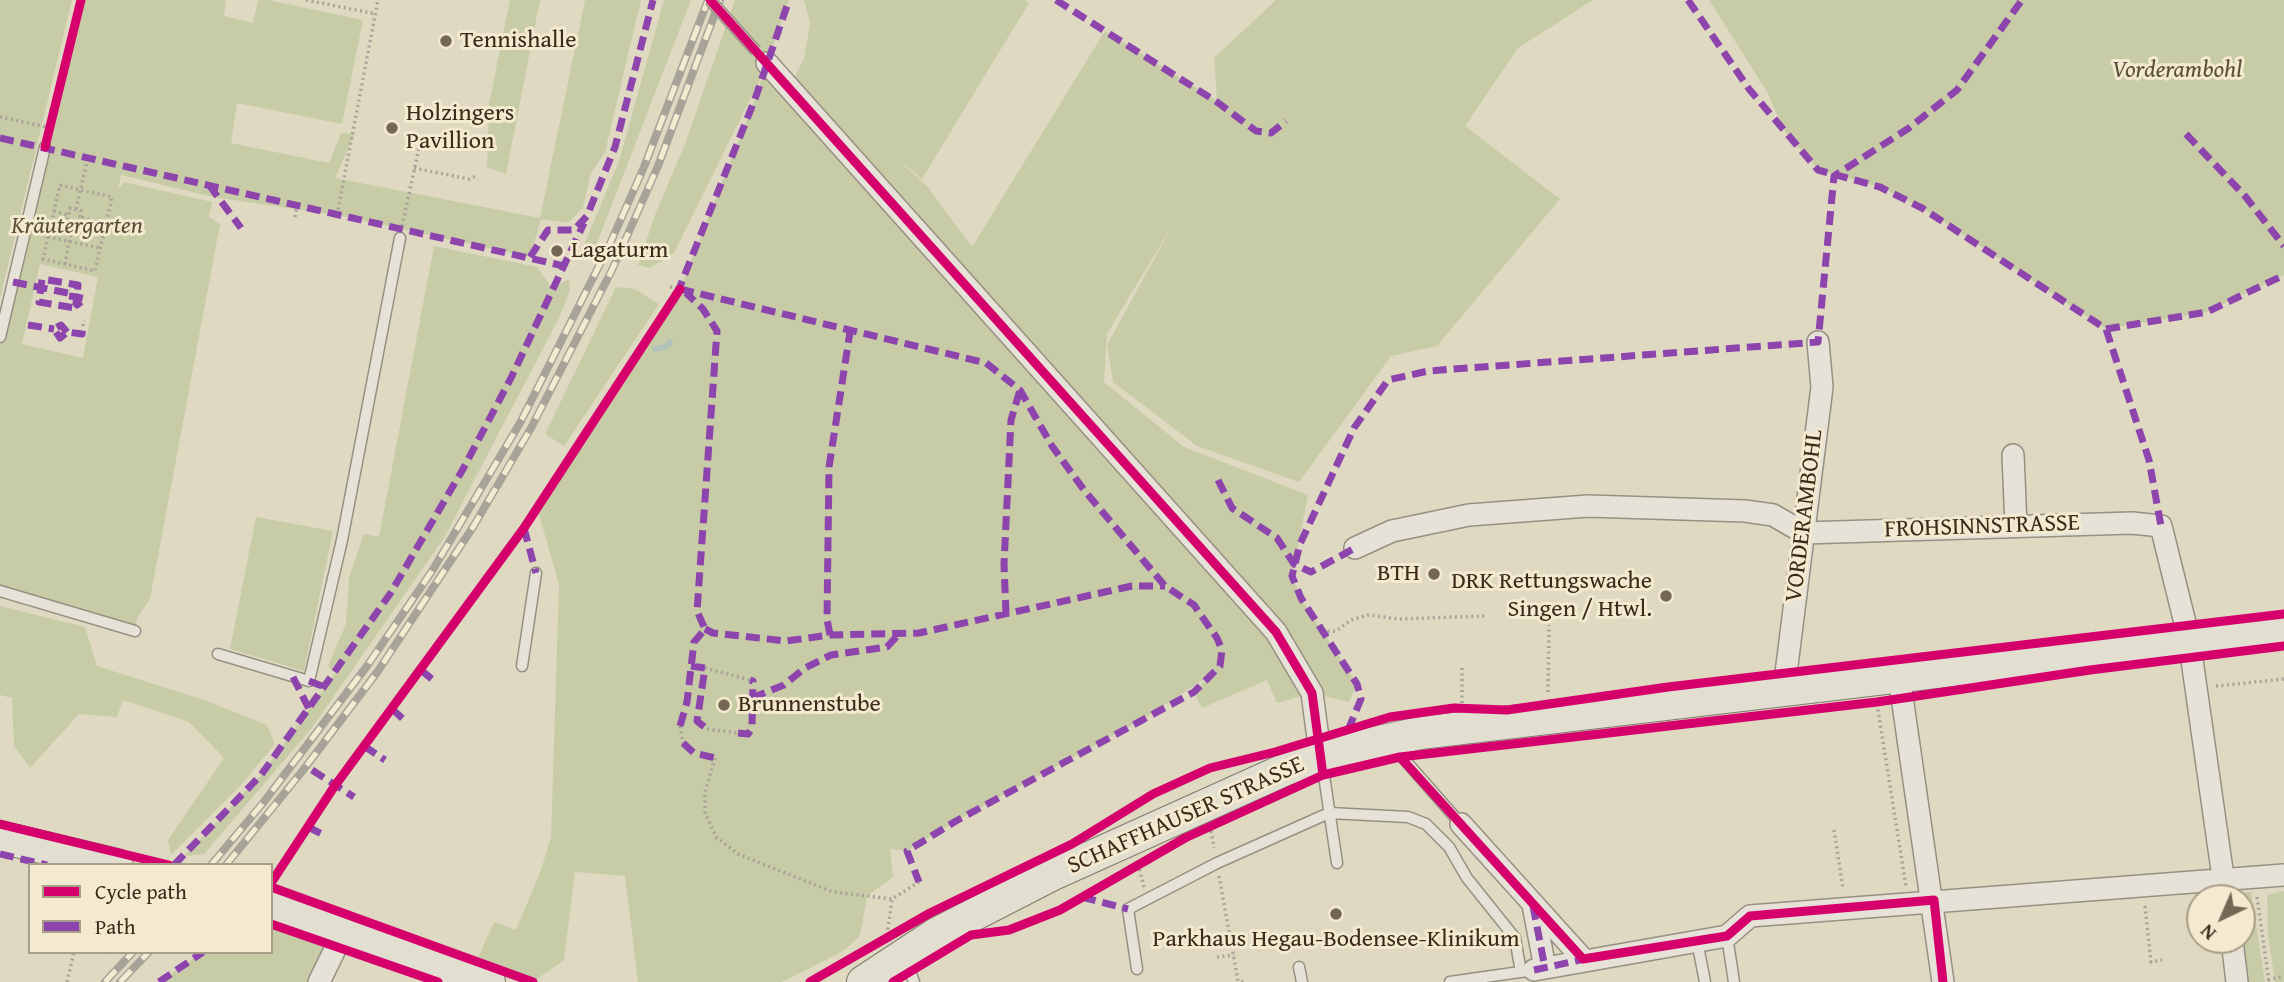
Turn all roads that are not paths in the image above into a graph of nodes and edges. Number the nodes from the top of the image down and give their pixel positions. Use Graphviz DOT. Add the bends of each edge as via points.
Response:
graph roads {
  1 [pos="710,0"];
  2 [pos="762,57"];
  3 [pos="45,147"];
  4 [pos="401,234"];
  5 [pos="0,337"];
  6 [pos="1818,342"];
  7 [pos="2013,455"];
  8 [pos="2016,527"];
  9 [pos="1804,533"];
  10 [pos="1355,548"];
  11 [pos="536,573"];
  12 [pos="0,591"];
  13 [pos="2284,628"];
  14 [pos="135,631"];
  15 [pos="2189,639"];
  16 [pos="218,654"];
  17 [pos="522,666"];
  18 [pos="1899,676"];
  19 [pos="1784,689"];
  20 [pos="1387,739"];
  21 [pos="1331,744"];
  22 [pos="1329,813"];
  23 [pos="1461,824"];
  24 [pos="0,837"];
  25 [pos="109,863"];
  26 [pos="1337,863"];
  27 [pos="2284,875"];
  28 [pos="2224,884"];
  29 [pos="2237,884"];
  30 [pos="2186,890"];
  31 [pos="1934,900"];
  32 [pos="1532,903"];
  33 [pos="273,906"];
  34 [pos="345,929"];
  35 [pos="1727,936"];
  36 [pos="1698,941"];
  37 [pos="2234,954"];
  38 [pos="902,959"];
  39 [pos="1583,959"];
  40 [pos="1299,967"];
  41 [pos="1137,969"];
  42 [pos="1533,970"];
  43 [pos="319,982"];
  44 [pos="489,982"];
  45 [pos="863,982"];
  46 [pos="1302,982"];
  47 [pos="1450,982"];
  48 [pos="1705,982"];
  49 [pos="1734,982"];
  50 [pos="1943,982"];
  51 [pos="2237,982"];
  1 -- 2 [label="lane, bridge"];
  2 -- 21 [label="street" via="1276,632 1312,693"];
  3 -- 5 [label="lane"];
  4 -- 16 [label="lane" via="342,540 309,681"];
  6 -- 9 [label="street, VORDERAMBOHL" via="1822,387"];
  7 -- 8 [label="street"];
  8 -- 9 [label="street, FROHSINNSTRASSE"];
  8 -- 15 [label="street, FROHSINNSTRASSE" via="2161,526"];
  9 -- 10 [label="street" via="1773,515 1745,511 1588,506 1469,514 1392,531"];
  9 -- 19 [label="street, VORDERAMBOHL"];
  11 -- 17 [label="lane"];
  12 -- 14 [label="lane"];
  13 -- 15 [label="main road, SCHAFFHAUSER STRASSE"];
  15 -- 18 [label="main road, SCHAFFHAUSER STRASSE"];
  15 -- 28 [label="street"];
  18 -- 19 [label="main road, SCHAFFHAUSER STRASSE"];
  18 -- 31 [label="street"];
  19 -- 20 [label="main road, SCHAFFHAUSER STRASSE"];
  20 -- 21 [label="main road, SCHAFFHAUSER STRASSE"];
  20 -- 23 [label="lane"];
  21 -- 22 [label="lane"];
  21 -- 38 [label="main road, SCHAFFHAUSER STRASSE" via="936,933"];
  22 -- 26 [label="lane"];
  22 -- 41 [label="lane" via="1128,909"];
  22 -- 42 [label="lane" via="1409,817 1426,824 1449,847"];
  23 -- 32 [label="street"];
  24 -- 25 [label="main road"];
  27 -- 29 [label="street" via="2254,877"];
  30 -- 31 [label="street"];
  31 -- 35 [label="street" via="1750,916"];
  31 -- 50 [label="street"];
  32 -- 39 [label="street"];
  32 -- 42 [label="street"];
  33 -- 34 [label="main road"];
  34 -- 43 [label="street"];
  34 -- 44 [label="main road"];
  35 -- 36 [label="street"];
  35 -- 49 [label="lane"];
  36 -- 39 [label="street"];
  36 -- 48 [label="lane"];
  37 -- 51 [label="street"];
  38 -- 45 [label="main road, SCHAFFHAUSER STRASSE"];
  39 -- 42 [label="street"];
  40 -- 46 [label="lane"];
  42 -- 47 [label="lane"];
}
